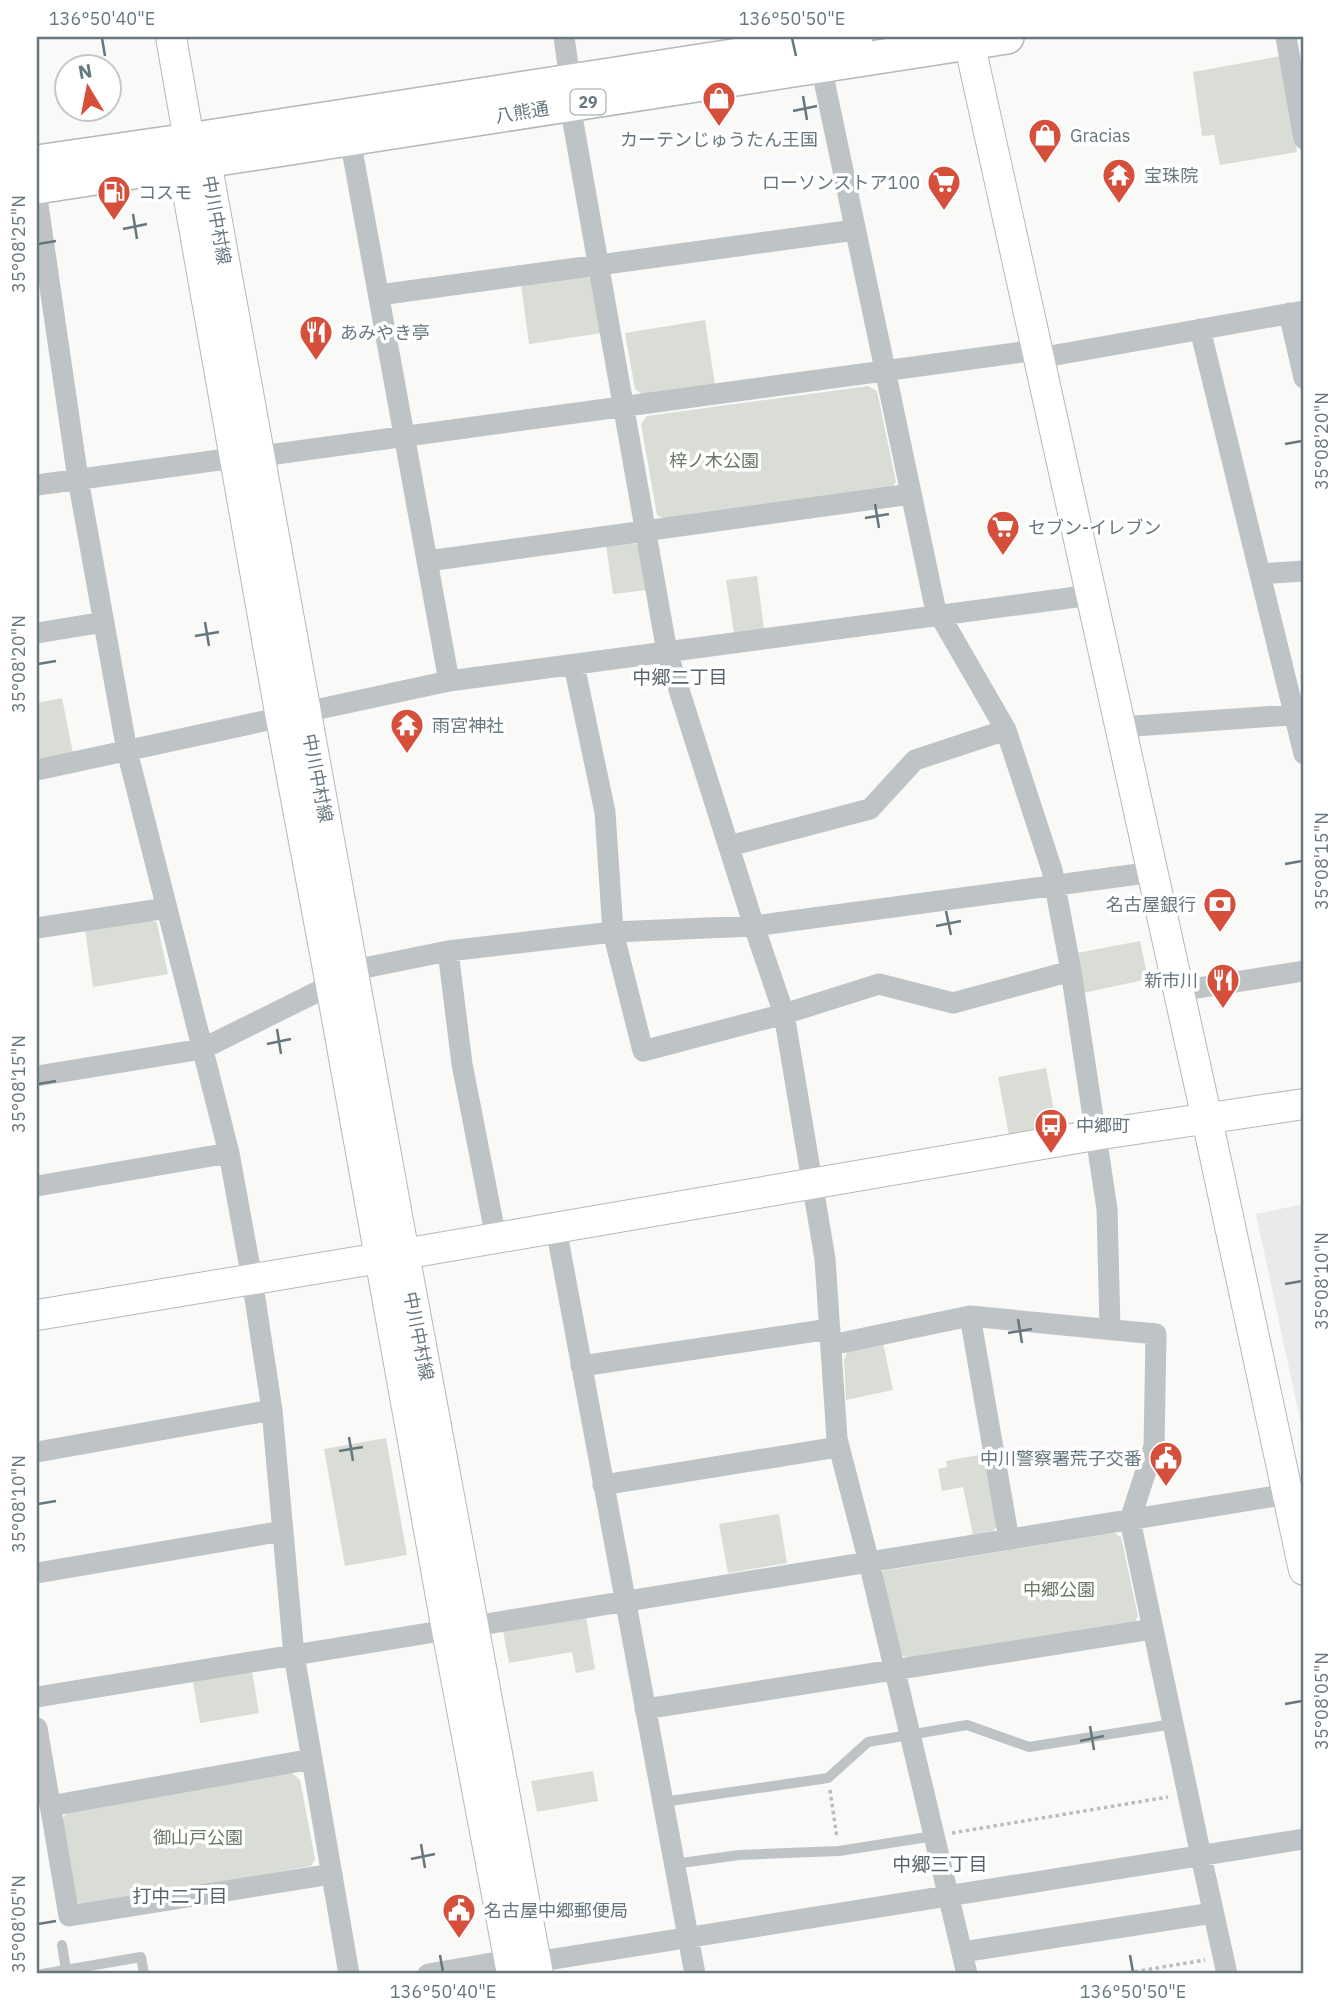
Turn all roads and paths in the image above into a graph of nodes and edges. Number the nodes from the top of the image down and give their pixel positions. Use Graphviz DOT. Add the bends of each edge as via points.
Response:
graph roads {
  1 [pos="171,37"];
  2 [pos="564,37"];
  3 [pos="856,37"];
  4 [pos="1007,37"];
  5 [pos="1286,37"];
  6 [pos="968,40"];
  7 [pos="821,66"];
  8 [pos="570,92"];
  9 [pos="351,139"];
  10 [pos="1304,139"];
  11 [pos="193,156"];
  12 [pos="37,162"];
  13 [pos="37,187"];
  14 [pos="37,198"];
  15 [pos="855,230"];
  16 [pos="599,265"];
  17 [pos="379,295"];
  18 [pos="1297,312"];
  19 [pos="1200,329"];
  20 [pos="47,335"];
  21 [pos="1038,354"];
  22 [pos="885,370"];
  23 [pos="1304,379"];
  24 [pos="624,406"];
  25 [pos="405,436"];
  26 [pos="247,457"];
  27 [pos="78,480"];
  28 [pos="37,485"];
  29 [pos="911,494"];
  30 [pos="645,531"];
  31 [pos="428,562"];
  32 [pos="1304,571"];
  33 [pos="1260,575"];
  34 [pos="1091,595"];
  35 [pos="939,614"];
  36 [pos="104,622"];
  37 [pos="37,633"];
  38 [pos="667,652"];
  39 [pos="573,665"];
  40 [pos="449,681"];
  41 [pos="1299,714"];
  42 [pos="293,715"];
  43 [pos="1121,727"];
  44 [pos="1006,730"];
  45 [pos="127,751"];
  46 [pos="1304,754"];
  47 [pos="37,770"];
  48 [pos="729,846"];
  49 [pos="1153,872"];
  50 [pos="1055,885"];
  51 [pos="167,908"];
  52 [pos="754,926"];
  53 [pos="37,928"];
  54 [pos="612,932"];
  55 [pos="448,951"];
  56 [pos="1071,971"];
  57 [pos="1304,971"];
  58 [pos="342,977"];
  59 [pos="1179,991"];
  60 [pos="784,1014"];
  61 [pos="202,1049"];
  62 [pos="37,1076"];
  63 [pos="1304,1104"];
  64 [pos="1207,1119"];
  65 [pos="1095,1135"];
  66 [pos="229,1153"];
  67 [pos="813,1184"];
  68 [pos="37,1186"];
  69 [pos="556,1228"];
  70 [pos="496,1238"];
  71 [pos="392,1256"];
  72 [pos="252,1279"];
  73 [pos="37,1315"];
  74 [pos="970,1316"];
  75 [pos="1110,1328"];
  76 [pos="831,1337"];
  77 [pos="581,1366"];
  78 [pos="272,1410"];
  79 [pos="838,1447"];
  80 [pos="37,1452"];
  81 [pos="603,1485"];
  82 [pos="1288,1494"];
  83 [pos="1130,1520"];
  84 [pos="283,1531"];
  85 [pos="1009,1539"];
  86 [pos="869,1562"];
  87 [pos="1304,1570"];
  88 [pos="37,1573"];
  89 [pos="624,1602"];
  90 [pos="460,1628"];
  91 [pos="1153,1629"];
  92 [pos="294,1655"];
  93 [pos="895,1670"];
  94 [pos="37,1697"];
  95 [pos="645,1709"];
  96 [pos="1173,1724"];
  97 [pos="37,1728"];
  98 [pos="911,1735"];
  99 [pos="312,1759"];
  100 [pos="828,1778"];
  101 [pos="1188,1794"];
  102 [pos="663,1802"];
  103 [pos="50,1806"];
  104 [pos="934,1836"];
  105 [pos="1304,1839"];
  106 [pos="839,1851"];
  107 [pos="1200,1856"];
  108 [pos="674,1864"];
  109 [pos="332,1874"];
  110 [pos="948,1896"];
  111 [pos="1213,1913"];
  112 [pos="688,1937"];
  113 [pos="62,1945"];
  114 [pos="1225,1965"];
  115 [pos="523,1968"];
  116 [pos="964,1968"];
  117 [pos="66,1970"];
  118 [pos="41,1974"];
  119 [pos="144,1974"];
  120 [pos="349,1974"];
  121 [pos="428,1974"];
  122 [pos="695,1974"];
  123 [pos="1121,1974"];
  1 -- 11 [label="street, 中川中村線"];
  2 -- 8 [label="street"];
  3 -- 8 [label="main road, 八熊通 / 29"];
  4 -- 6 [label="main road, 八熊通 / 29"];
  5 -- 10 [label="street"];
  6 -- 7 [label="main road, 八熊通 / 29"];
  6 -- 21 [label="street"];
  7 -- 8 [label="main road, 八熊通 / 29"];
  7 -- 15 [label="street"];
  8 -- 9 [label="main road, 八熊通 / 29"];
  8 -- 11 [label="main road, 八熊通 / 29"];
  8 -- 16 [label="street"];
  9 -- 11 [label="main road, 八熊通 / 29"];
  9 -- 17 [label="street"];
  11 -- 12 [label="main road, 八熊通 / 29"];
  11 -- 13 [label="main road, 八熊通 / 29"];
  11 -- 26 [label="street, 中川中村線"];
  14 -- 20 [label="street"];
  15 -- 16 [label="street"];
  15 -- 22 [label="street"];
  16 -- 17 [label="street"];
  16 -- 24 [label="street"];
  17 -- 25 [label="street"];
  18 -- 19 [label="street"];
  18 -- 23 [label="street"];
  19 -- 21 [label="street"];
  19 -- 33 [label="street"];
  20 -- 27 [label="street"];
  21 -- 22 [label="street"];
  21 -- 34 [label="street"];
  22 -- 24 [label="street"];
  22 -- 29 [label="street"];
  24 -- 25 [label="street"];
  24 -- 30 [label="street"];
  25 -- 26 [label="street"];
  25 -- 31 [label="street"];
  26 -- 27 [label="street"];
  26 -- 42 [label="street, 中川中村線"];
  27 -- 28 [label="street"];
  27 -- 36 [label="street"];
  29 -- 30 [label="street"];
  29 -- 35 [label="street"];
  30 -- 31 [label="street"];
  30 -- 38 [label="street"];
  31 -- 40 [label="street"];
  32 -- 33 [label="street"];
  33 -- 41 [label="street"];
  34 -- 35 [label="street"];
  34 -- 43 [label="street"];
  35 -- 38 [label="street"];
  35 -- 44 [label="street"];
  36 -- 37 [label="street"];
  36 -- 45 [label="street"];
  38 -- 39 [label="street"];
  38 -- 48 [label="street"];
  39 -- 40 [label="street"];
  39 -- 54 [label="street" via="605,812"];
  40 -- 42 [label="street"];
  41 -- 43 [label="street"];
  41 -- 46 [label="street"];
  42 -- 45 [label="street"];
  42 -- 58 [label="street, 中川中村線"];
  43 -- 49 [label="street"];
  44 -- 48 [label="street" via="915,760 870,809"];
  44 -- 50 [label="street"];
  45 -- 47 [label="street"];
  45 -- 51 [label="street"];
  48 -- 52 [label="street"];
  49 -- 50 [label="street"];
  49 -- 59 [label="street"];
  50 -- 52 [label="street"];
  50 -- 56 [label="street"];
  51 -- 53 [label="street"];
  51 -- 61 [label="street"];
  52 -- 54 [label="street"];
  52 -- 60 [label="street"];
  54 -- 55 [label="street"];
  54 -- 60 [label="street" via="643,1051"];
  55 -- 58 [label="street"];
  55 -- 70 [label="street" via="462,1064"];
  56 -- 60 [label="street" via="953,1003 879,984"];
  56 -- 65 [label="street"];
  57 -- 59 [label="street"];
  58 -- 61 [label="street"];
  58 -- 71 [label="street, 中川中村線"];
  59 -- 64 [label="street"];
  60 -- 67 [label="street"];
  61 -- 62 [label="street"];
  61 -- 66 [label="street"];
  63 -- 64 [label="street"];
  64 -- 65 [label="street"];
  64 -- 82 [label="street"];
  65 -- 67 [label="street"];
  65 -- 75 [label="street" via="1107,1209"];
  66 -- 68 [label="street"];
  66 -- 72 [label="street"];
  67 -- 69 [label="street"];
  67 -- 76 [label="street"];
  69 -- 70 [label="street"];
  69 -- 77 [label="street"];
  70 -- 71 [label="street"];
  71 -- 72 [label="street"];
  71 -- 90 [label="street, 中川中村線"];
  72 -- 73 [label="street"];
  72 -- 78 [label="street"];
  74 -- 75 [label="street"];
  74 -- 76 [label="street"];
  74 -- 85 [label="street"];
  75 -- 83 [label="street" via="1156,1334 1154,1446"];
  76 -- 77 [label="street"];
  76 -- 79 [label="street"];
  77 -- 81 [label="street"];
  78 -- 80 [label="street"];
  78 -- 84 [label="street"];
  79 -- 81 [label="street"];
  79 -- 86 [label="street"];
  81 -- 89 [label="street"];
  82 -- 83 [label="street"];
  82 -- 87 [label="street"];
  83 -- 85 [label="street"];
  83 -- 91 [label="street"];
  84 -- 88 [label="street"];
  84 -- 92 [label="street"];
  85 -- 86 [label="street"];
  86 -- 89 [label="street"];
  86 -- 93 [label="street"];
  89 -- 90 [label="street"];
  89 -- 95 [label="street"];
  90 -- 92 [label="street"];
  90 -- 115 [label="street, 中川中村線"];
  91 -- 93 [label="street"];
  91 -- 96 [label="street"];
  92 -- 94 [label="street"];
  92 -- 99 [label="street"];
  93 -- 95 [label="street"];
  93 -- 98 [label="street"];
  95 -- 102 [label="street"];
  96 -- 98 [label="lane" via="1030,1746 967,1725"];
  96 -- 101 [label="street"];
  97 -- 103 [label="street"];
  98 -- 100 [label="lane" via="868,1742"];
  98 -- 104 [label="street"];
  99 -- 103 [label="street"];
  99 -- 109 [label="street"];
  100 -- 102 [label="lane"];
  100 -- 106 [label="path"];
  101 -- 104 [label="path"];
  101 -- 107 [label="street"];
  102 -- 108 [label="street"];
  103 -- 109 [label="street" via="69,1916"];
  104 -- 106 [label="lane"];
  104 -- 110 [label="street"];
  105 -- 107 [label="street"];
  106 -- 108 [label="lane" via="740,1855"];
  107 -- 110 [label="street"];
  107 -- 111 [label="street"];
  108 -- 112 [label="street"];
  109 -- 120 [label="street"];
  110 -- 112 [label="street"];
  110 -- 116 [label="street"];
  111 -- 114 [label="street"];
  111 -- 116 [label="street"];
  112 -- 115 [label="street"];
  112 -- 122 [label="street"];
  113 -- 117 [label="lane"];
  114 -- 123 [label="path"];
  115 -- 121 [label="street"];
  117 -- 118 [label="lane"];
  117 -- 119 [label="lane" via="141,1957"];
}
